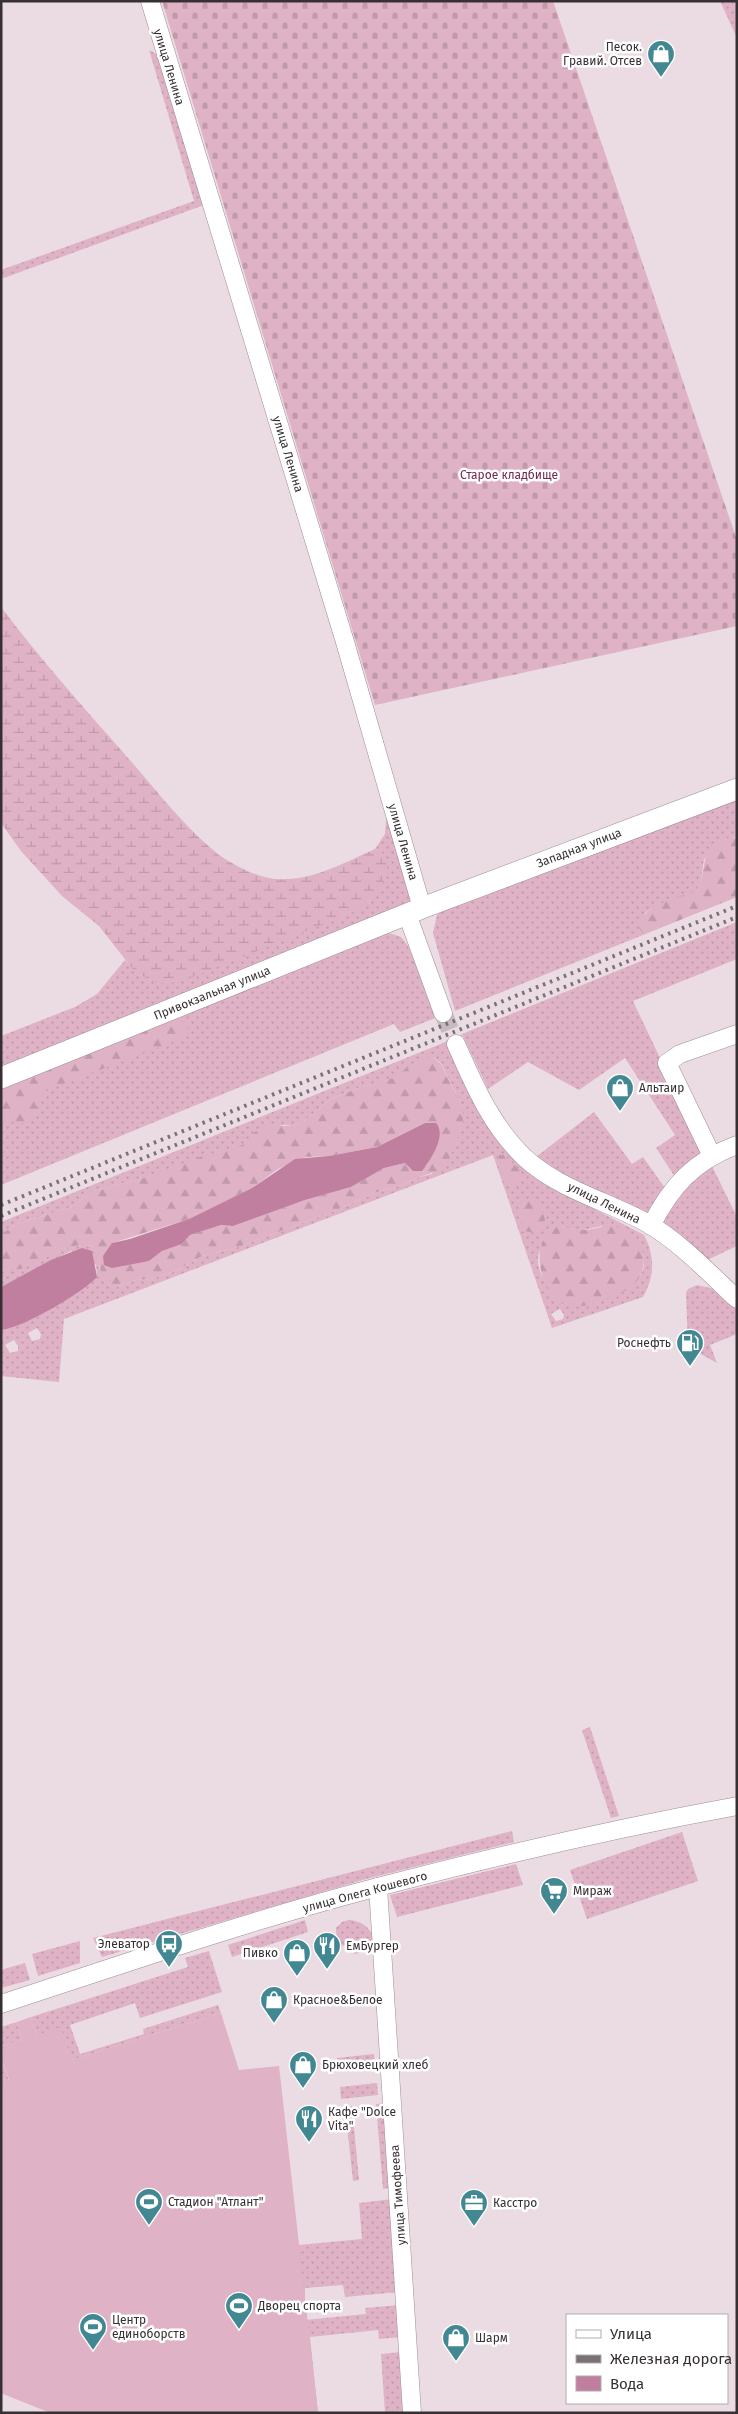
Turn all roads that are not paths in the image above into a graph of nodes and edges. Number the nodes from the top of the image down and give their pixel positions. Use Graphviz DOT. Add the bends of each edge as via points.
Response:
graph roads {
  1 [pos="150,1"];
  2 [pos="737,789"];
  3 [pos="415,911"];
  4 [pos="443,1013"];
  5 [pos="737,1034"];
  6 [pos="456,1044"];
  7 [pos="1,1078"];
  8 [pos="737,1145"];
  9 [pos="712,1156"];
  10 [pos="652,1226"];
  11 [pos="737,1299"];
  12 [pos="737,1806"];
  13 [pos="378,1887"];
  14 [pos="1,2004"];
  15 [pos="412,2413"];
  1 -- 3 [label="street, улица Ленина" via="346,642"];
  2 -- 3 [label="main road, Западная улица"];
  3 -- 4 [label="street, улица Ленина"];
  3 -- 7 [label="main road, Привокзальная улица"];
  5 -- 9 [label="street" via="680,1054 667,1063"];
  6 -- 10 [label="street, улица Ленина" via="489,1114 524,1157 553,1178"];
  8 -- 9 [label="street"];
  9 -- 10 [label="street" via="669,1193"];
  10 -- 11 [label="street, улица Ленина"];
  12 -- 13 [label="street, улица Олега Кошевого" via="633,1826"];
  13 -- 14 [label="street, улица Олега Кошевого" via="220,1932"];
  13 -- 15 [label="street, улица Тимофеева"];
}
